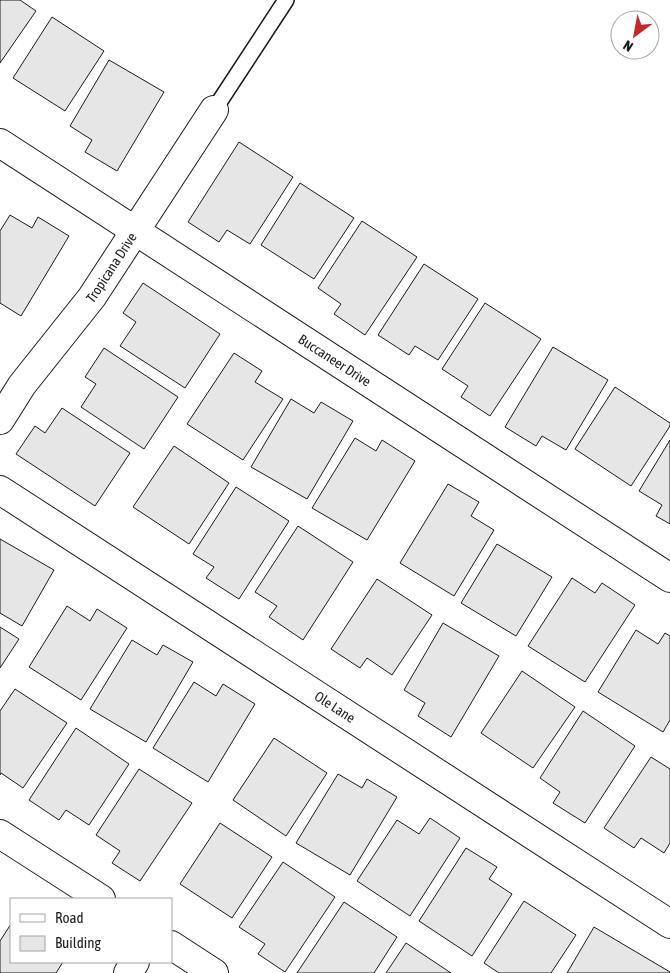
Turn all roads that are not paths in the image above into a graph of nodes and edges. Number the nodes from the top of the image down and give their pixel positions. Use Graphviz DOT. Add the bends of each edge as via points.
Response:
graph roads {
  1 [pos="286,0"];
  2 [pos="214,110"];
  3 [pos="0,143"];
  4 [pos="136,230"];
  5 [pos="0,420"];
  6 [pos="0,490"];
  7 [pos="670,578"];
  8 [pos="0,834"];
  9 [pos="99,898"];
  10 [pos="670,924"];
  11 [pos="172,946"];
  12 [pos="214,973"];
  1 -- 2 [label="lane"];
  2 -- 4 [label="street, Tropicana Drive"];
  3 -- 4 [label="street, Buccaneer Drive"];
  4 -- 5 [label="street, Tropicana Drive" via="92,297 22,385"];
  4 -- 7 [label="street, Buccaneer Drive"];
  6 -- 10 [label="street, Ole Lane"];
  8 -- 9 [label="street"];
  11 -- 12 [label="street"];
}
